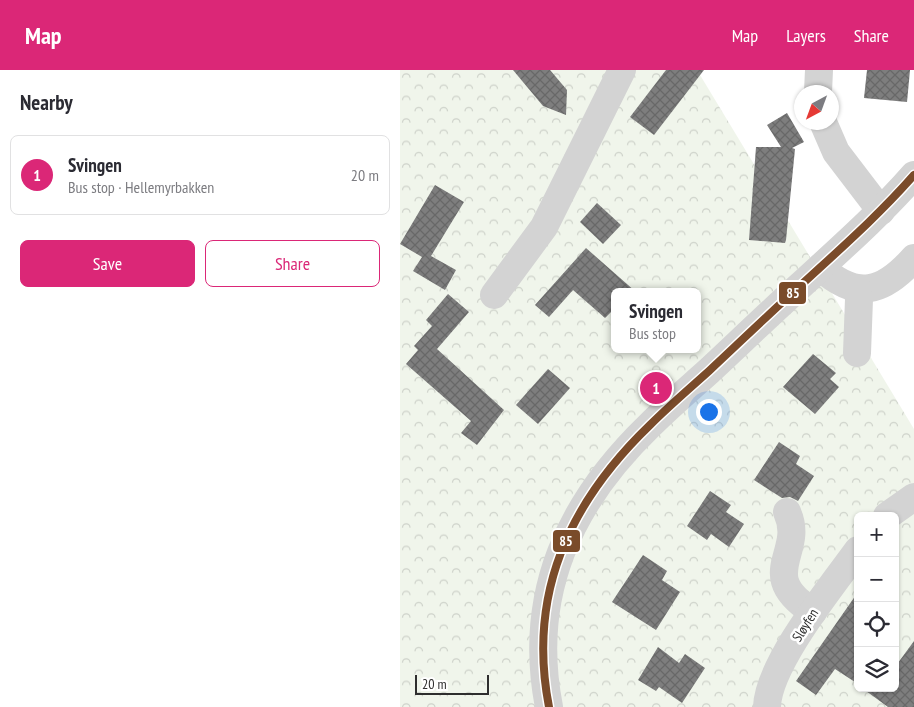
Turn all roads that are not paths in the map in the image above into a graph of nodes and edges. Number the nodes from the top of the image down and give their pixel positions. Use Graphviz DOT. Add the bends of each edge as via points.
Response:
graph roads {
  1 [pos="622,70"];
  2 [pos="819,70"];
  3 [pos="818,85"];
  4 [pos="826,130"];
  5 [pos="914,176"];
  6 [pos="881,210"];
  7 [pos="914,258"];
  8 [pos="820,268"];
  9 [pos="857,288"];
  10 [pos="494,295"];
  11 [pos="858,353"];
  12 [pos="914,497"];
  13 [pos="786,512"];
  14 [pos="893,512"];
  15 [pos="854,556"];
  16 [pos="813,612"];
  17 [pos="549,707"];
  18 [pos="767,707"];
  1 -- 10 [label="street" via="544,227"];
  2 -- 3 [label="street"];
  4 -- 6 [label="street" via="836,152"];
  5 -- 6 [label="street"];
  6 -- 8 [label="street"];
  7 -- 9 [label="street" via="887,282 868,289"];
  8 -- 9 [label="street" via="848,288"];
  8 -- 17 [label="street" via="649,426 602,479 577,518 559,556 548,598 542,647"];
  9 -- 11 [label="street"];
  12 -- 14 [label="street"];
  13 -- 16 [label="street" via="792,530 784,578 792,596"];
  15 -- 16 [label="street, Sløyfen"];
  16 -- 18 [label="street, Sløyfen" via="775,675"];
}
